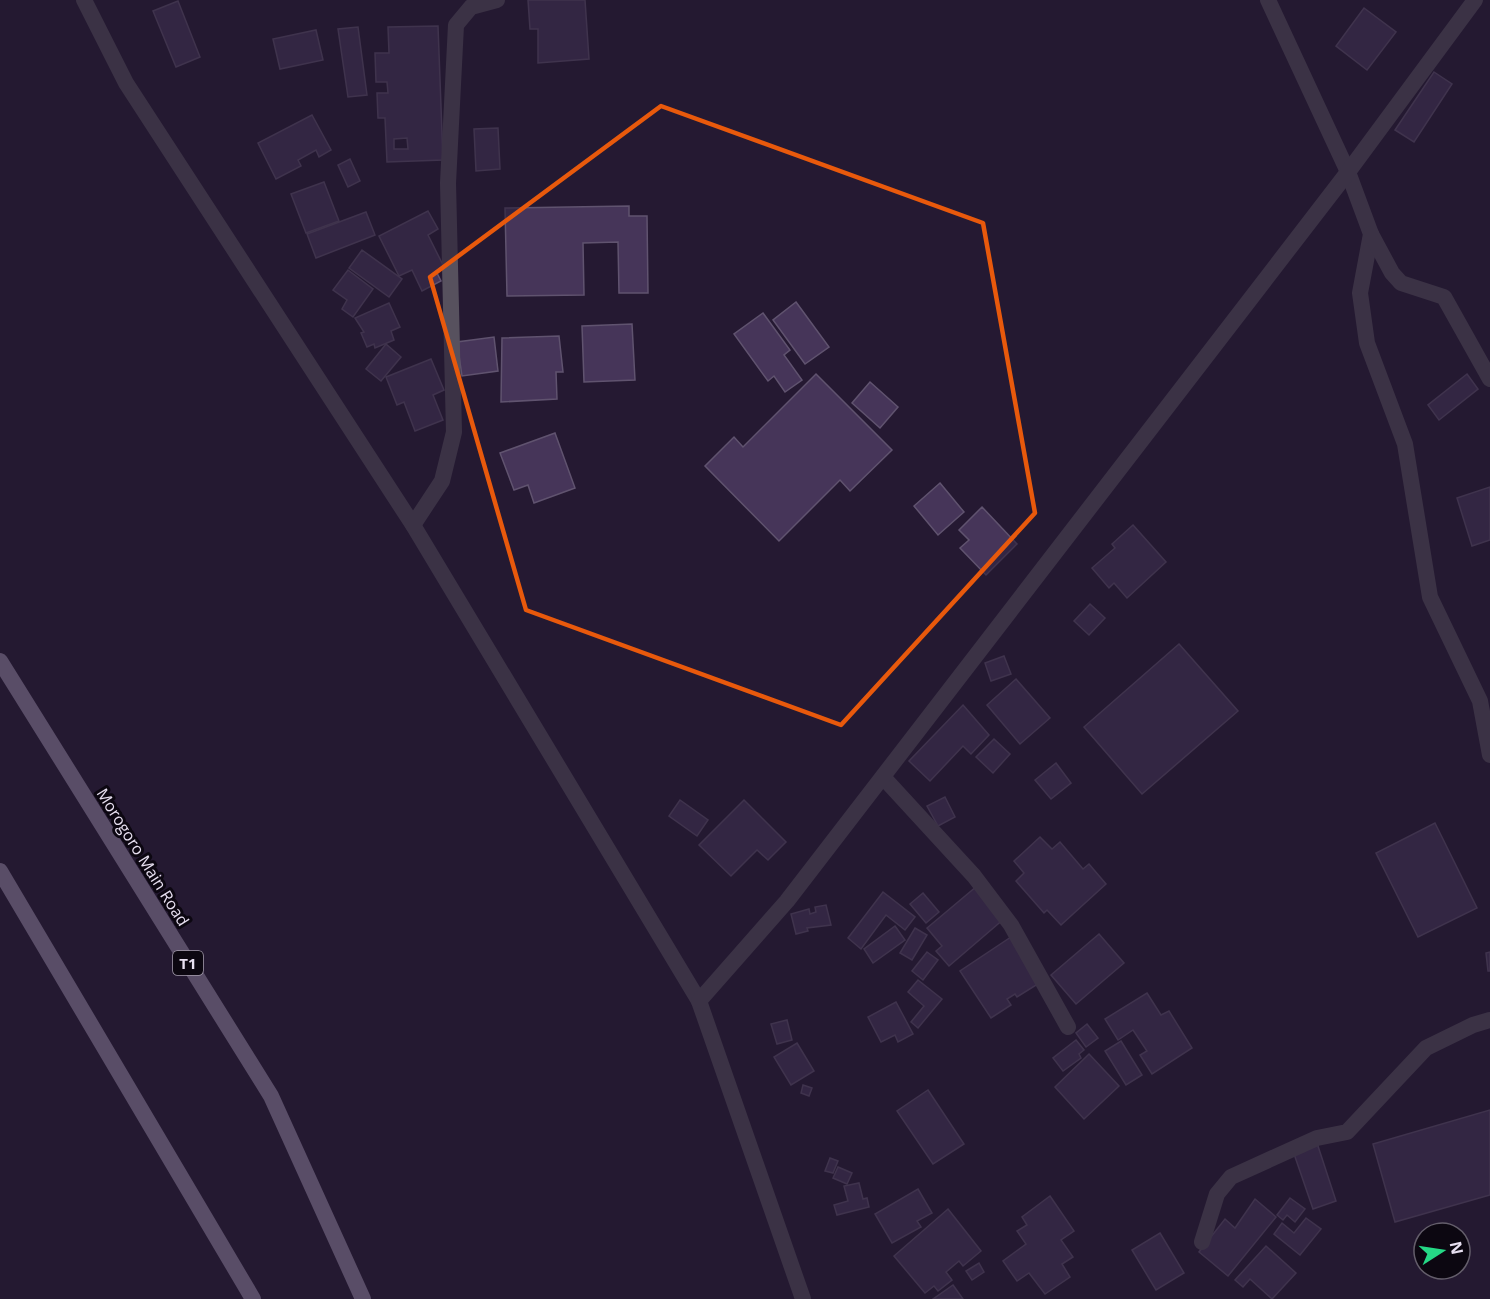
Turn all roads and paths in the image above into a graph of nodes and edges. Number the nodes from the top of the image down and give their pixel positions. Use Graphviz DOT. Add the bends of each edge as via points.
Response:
graph roads {
  1 [pos="84,0"];
  2 [pos="497,0"];
  3 [pos="1268,0"];
  4 [pos="1475,0"];
  5 [pos="1348,172"];
  6 [pos="1371,234"];
  7 [pos="1490,379"];
  8 [pos="413,525"];
  9 [pos="0,661"];
  10 [pos="1490,754"];
  11 [pos="883,777"];
  12 [pos="0,871"];
  13 [pos="699,1001"];
  14 [pos="1490,1020"];
  15 [pos="1068,1027"];
  16 [pos="1202,1242"];
  17 [pos="253,1299"];
  18 [pos="363,1299"];
  19 [pos="803,1299"];
  1 -- 8 [label="street" via="126,83"];
  2 -- 8 [label="street" via="471,6 456,25 448,183 454,432 442,481"];
  3 -- 5 [label="street"];
  4 -- 5 [label="street"];
  5 -- 6 [label="street"];
  5 -- 11 [label="street"];
  6 -- 7 [label="street" via="1401,283 1444,297"];
  6 -- 10 [label="street" via="1359,293 1367,343 1405,444 1430,597 1480,701"];
  8 -- 13 [label="street"];
  9 -- 18 [label="highway, Morogoro Main Road / T1" via="271,1096"];
  11 -- 13 [label="street" via="788,901"];
  11 -- 15 [label="street" via="974,876 1011,925"];
  12 -- 17 [label="highway"];
  13 -- 19 [label="street"];
  14 -- 16 [label="street" via="1426,1048 1347,1132 1317,1138 1231,1177 1217,1194"];
}
